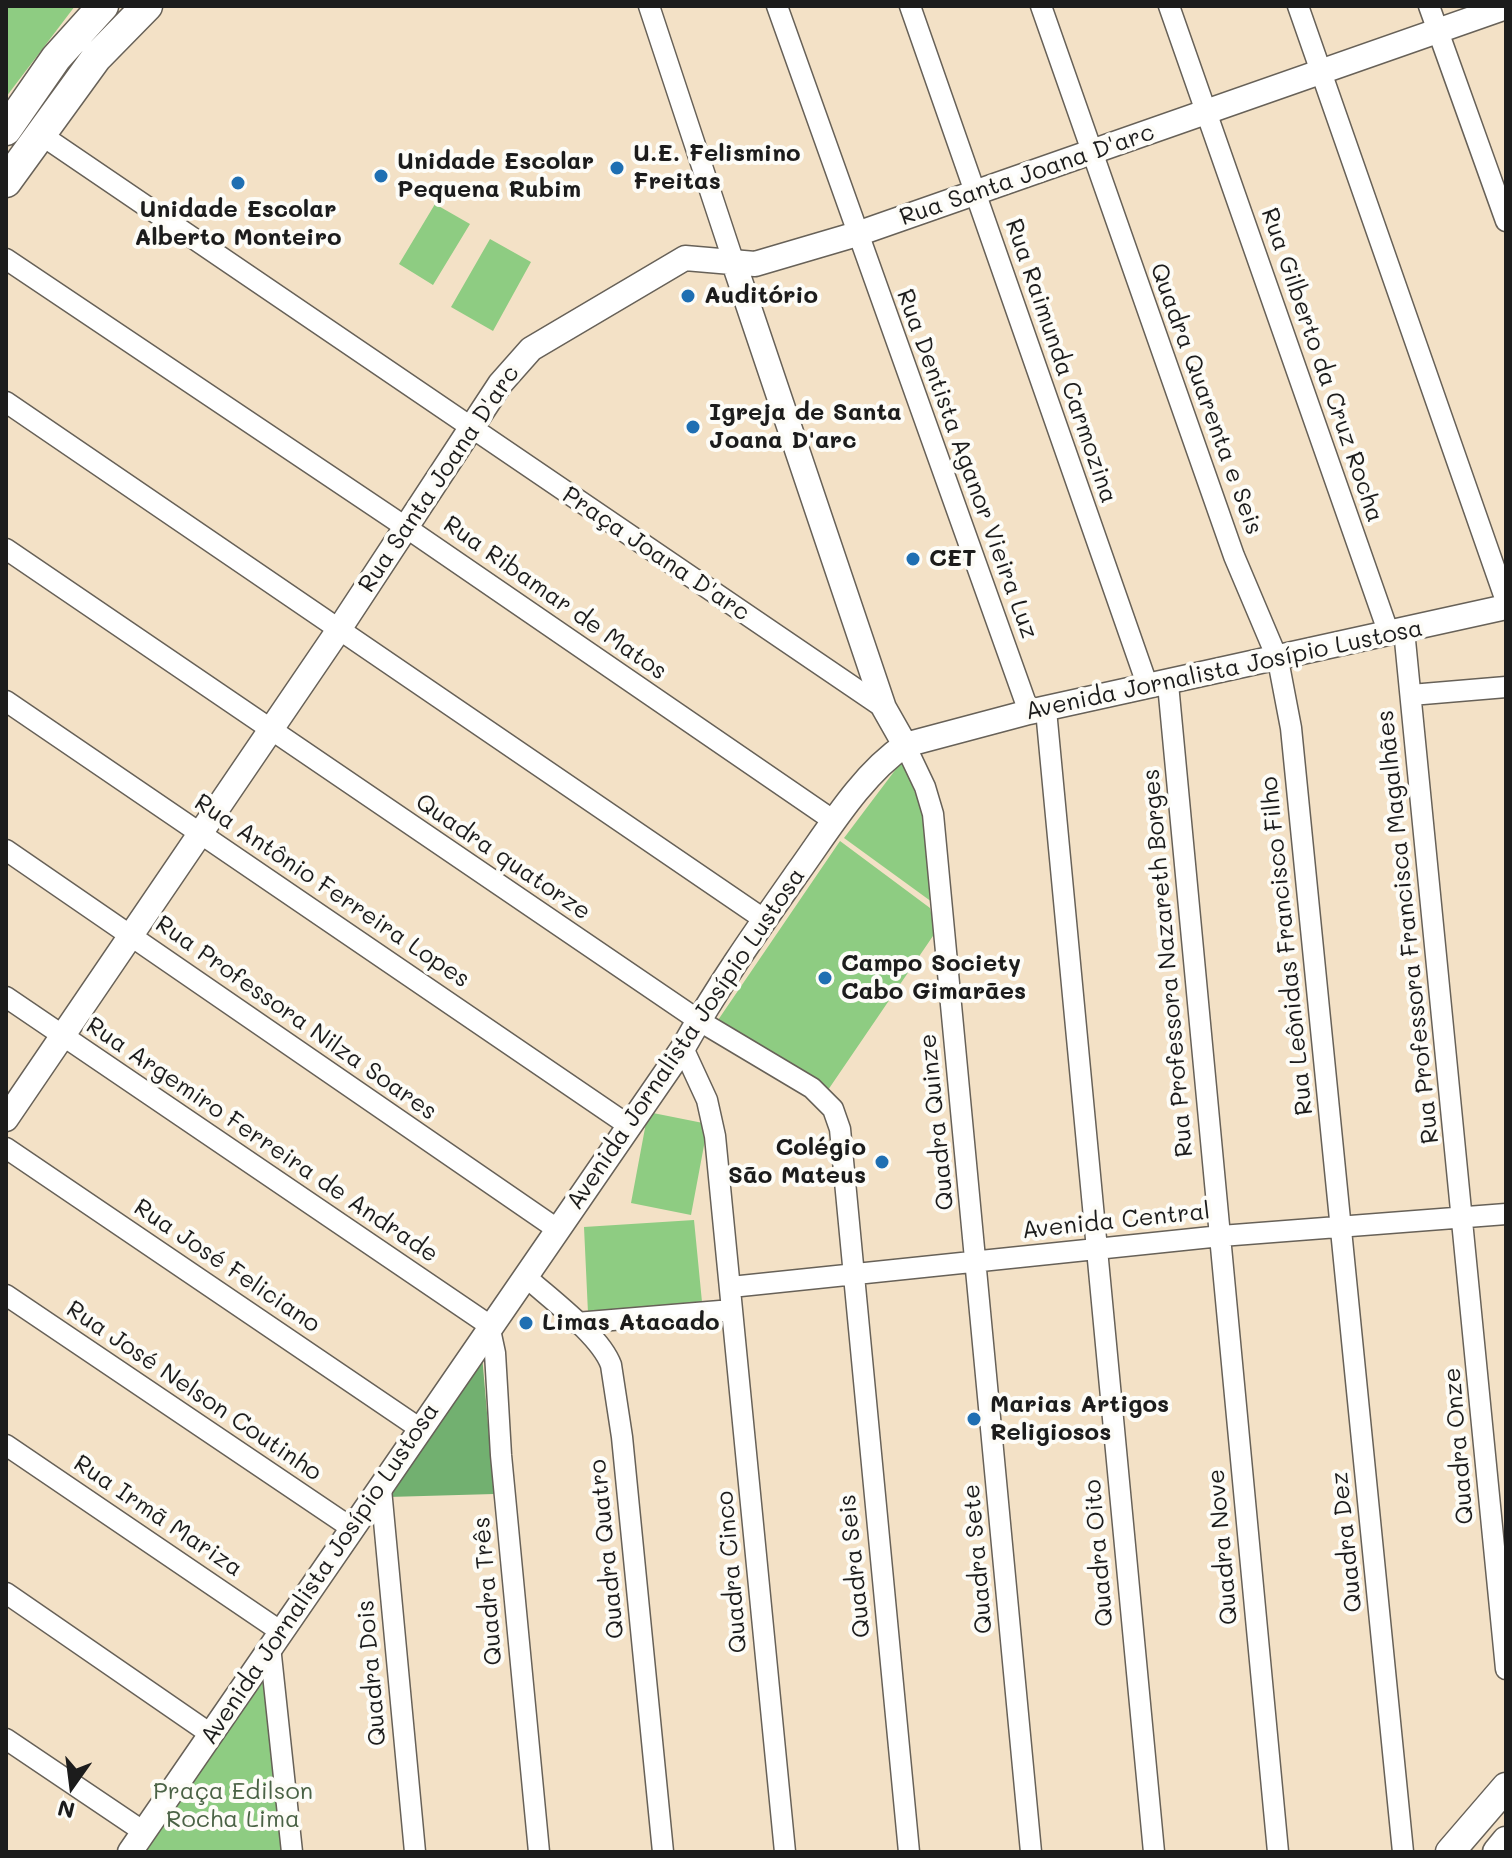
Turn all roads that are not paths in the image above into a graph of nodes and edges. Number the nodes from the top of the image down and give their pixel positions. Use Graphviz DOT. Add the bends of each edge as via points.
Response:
graph roads {
  1 [pos="103,6"];
  2 [pos="147,6"];
  3 [pos="649,6"];
  4 [pos="777,6"];
  5 [pos="910,6"];
  6 [pos="1041,6"];
  7 [pos="1169,6"];
  8 [pos="1298,6"];
  9 [pos="1429,6"];
  10 [pos="1506,7"];
  11 [pos="1438,31"];
  12 [pos="1322,72"];
  13 [pos="1207,113"];
  14 [pos="6,130"];
  15 [pos="40,134"];
  16 [pos="1090,154"];
  17 [pos="6,182"];
  18 [pos="975,194"];
  19 [pos="1506,221"];
  20 [pos="857,234"];
  21 [pos="6,259"];
  22 [pos="734,263"];
  23 [pos="6,402"];
  24 [pos="472,429"];
  25 [pos="404,526"];
  26 [pos="6,549"];
  27 [pos="1506,601"];
  28 [pos="1506,607"];
  29 [pos="338,631"];
  30 [pos="1397,632"];
  31 [pos="1278,660"];
  32 [pos="1158,686"];
  33 [pos="1506,687"];
  34 [pos="1411,695"];
  35 [pos="6,701"];
  36 [pos="884,708"];
  37 [pos="1038,711"];
  38 [pos="270,731"];
  39 [pos="905,745"];
  40 [pos="834,821"];
  41 [pos="199,831"];
  42 [pos="6,850"];
  43 [pos="765,920"];
  44 [pos="131,936"];
  45 [pos="6,997"];
  46 [pos="698,1020"];
  47 [pos="63,1036"];
  48 [pos="683,1048"];
  49 [pos="6,1119"];
  50 [pos="628,1125"];
  51 [pos="6,1148"];
  52 [pos="1506,1214"];
  53 [pos="1464,1219"];
  54 [pos="1342,1227"];
  55 [pos="557,1229"];
  56 [pos="1221,1236"];
  57 [pos="1097,1250"];
  58 [pos="977,1261"];
  59 [pos="852,1275"];
  60 [pos="525,1276"];
  61 [pos="731,1287"];
  62 [pos="6,1295"];
  63 [pos="732,1310"];
  64 [pos="576,1323"];
  65 [pos="489,1325"];
  66 [pos="419,1428"];
  67 [pos="6,1445"];
  68 [pos="381,1489"];
  69 [pos="353,1529"];
  70 [pos="6,1593"];
  71 [pos="275,1639"];
  72 [pos="1506,1669"];
  73 [pos="212,1735"];
  74 [pos="6,1739"];
  75 [pos="1506,1787"];
  76 [pos="1506,1841"];
  77 [pos="137,1842"];
  78 [pos="292,1852"];
  79 [pos="415,1852"];
  80 [pos="539,1852"];
  81 [pos="663,1852"];
  82 [pos="785,1852"];
  83 [pos="909,1852"];
  84 [pos="1031,1852"];
  85 [pos="1154,1852"];
  86 [pos="1278,1852"];
  87 [pos="1403,1852"];
  88 [pos="1450,1852"];
  89 [pos="1497,1852"];
  1 -- 14 [label="main road" via="56,58"];
  2 -- 15 [label="main road" via="96,58"];
  3 -- 22 [label="street"];
  4 -- 20 [label="street, Rua Dentista Aganor Vieira Luz"];
  5 -- 18 [label="street, Rua Raimunda Carmozina"];
  6 -- 16 [label="street"];
  7 -- 13 [label="street, Rua Gilberto da Cruz Rocha"];
  8 -- 12 [label="street"];
  9 -- 11 [label="street"];
  10 -- 11 [label="street, Rua Santa Joana D'arc"];
  11 -- 12 [label="street, Rua Santa Joana D'arc"];
  11 -- 19 [label="street"];
  12 -- 13 [label="street, Rua Santa Joana D'arc"];
  12 -- 27 [label="street"];
  13 -- 16 [label="street, Rua Santa Joana D'arc"];
  13 -- 30 [label="street, Rua Gilberto da Cruz Rocha"];
  15 -- 17 [label="main road"];
  15 -- 24 [label="street, Praça Joana D'arc"];
  16 -- 18 [label="street, Rua Santa Joana D'arc"];
  16 -- 31 [label="street, Quadra Quarenta e Seis" via="1234,556"];
  18 -- 20 [label="street, Rua Santa Joana D'arc"];
  18 -- 32 [label="street, Rua Raimunda Carmozina"];
  20 -- 22 [label="street, Rua Santa Joana D'arc" via="755,264"];
  20 -- 37 [label="street, Rua Dentista Aganor Vieira Luz"];
  21 -- 25 [label="street, Rua Ribamar de Matos"];
  22 -- 24 [label="street, Rua Santa Joana D'arc" via="685,258 531,349 511,367"];
  22 -- 36 [label="street"];
  23 -- 29 [label="street"];
  24 -- 25 [label="street, Rua Santa Joana D'arc"];
  24 -- 36 [label="street, Praça Joana D'arc"];
  25 -- 29 [label="street, Rua Santa Joana D'arc"];
  25 -- 40 [label="street, Rua Ribamar de Matos"];
  26 -- 38 [label="street, Quadra quatorze"];
  28 -- 30 [label="street, Avenida Jornalista Josípio Lustosa"];
  29 -- 38 [label="street, Rua Santa Joana D'arc"];
  29 -- 43 [label="street"];
  30 -- 31 [label="street, Avenida Jornalista Josípio Lustosa"];
  30 -- 34 [label="street, Rua Professora Francisca Magalhães"];
  31 -- 32 [label="street, Avenida Jornalista Josípio Lustosa"];
  31 -- 54 [label="street, Rua Leônidas Francisco Filho" via="1291,728"];
  32 -- 37 [label="street, Avenida Jornalista Josípio Lustosa"];
  32 -- 56 [label="street, Rua Professora Nazareth Borges"];
  33 -- 34 [label="street"];
  34 -- 53 [label="street, Rua Professora Francisca Magalhães"];
  35 -- 41 [label="street, Rua Antônio Ferreira Lopes"];
  36 -- 39 [label="street"];
  37 -- 39 [label="street, Avenida Jornalista Josípio Lustosa"];
  37 -- 57 [label="street, Rua Dentista Aganor Vieira Luz"];
  38 -- 41 [label="street, Rua Santa Joana D'arc"];
  38 -- 46 [label="street, Quadra quatorze"];
  39 -- 40 [label="street, Avenida Jornalista Josípio Lustosa" via="891,754"];
  39 -- 58 [label="street, Quadra Quinze" via="933,814"];
  40 -- 43 [label="street, Avenida Jornalista Josípio Lustosa"];
  41 -- 44 [label="street, Rua Santa Joana D'arc"];
  41 -- 50 [label="street, Rua Antônio Ferreira Lopes"];
  42 -- 44 [label="street, Rua Professora Nilza Soares"];
  43 -- 46 [label="street, Avenida Jornalista Josípio Lustosa"];
  44 -- 47 [label="street, Rua Santa Joana D'arc"];
  44 -- 55 [label="street, Rua Professora Nilza Soares"];
  45 -- 47 [label="street, Rua Argemiro Ferreira de Andrade"];
  46 -- 48 [label="street, Avenida Jornalista Josípio Lustosa"];
  46 -- 59 [label="street, Quadra quatorze" via="812,1088 833,1109 840,1129"];
  47 -- 49 [label="street, Rua Santa Joana D'arc"];
  47 -- 65 [label="street, Rua Argemiro Ferreira de Andrade"];
  48 -- 50 [label="street, Avenida Jornalista Josípio Lustosa"];
  48 -- 61 [label="street" via="707,1100 715,1136"];
  50 -- 55 [label="street, Avenida Jornalista Josípio Lustosa"];
  51 -- 66 [label="street, Rua José Feliciano"];
  52 -- 53 [label="street, Avenida Central"];
  53 -- 54 [label="street, Avenida Central"];
  53 -- 72 [label="street, Quadra Onze"];
  54 -- 56 [label="street, Avenida Central"];
  54 -- 87 [label="street, Quadra Dez"];
  55 -- 60 [label="street, Avenida Jornalista Josípio Lustosa"];
  56 -- 57 [label="street, Avenida Central"];
  56 -- 86 [label="street, Quadra Nove"];
  57 -- 58 [label="street, Avenida Central"];
  57 -- 85 [label="street, Quadra Oito"];
  58 -- 59 [label="street, Avenida Central"];
  58 -- 84 [label="street, Quadra Sete"];
  59 -- 61 [label="street, Avenida Central"];
  59 -- 83 [label="street, Quadra Seis"];
  60 -- 64 [label="street, Quadra Quatro"];
  60 -- 65 [label="street, Avenida Jornalista Josípio Lustosa"];
  61 -- 63 [label="street, Quadra Cinco"];
  62 -- 69 [label="street, Rua José Nelson Coutinho"];
  63 -- 64 [label="street"];
  63 -- 82 [label="street, Quadra Cinco"];
  64 -- 81 [label="street, Quadra Quatro" via="608,1356 618,1400"];
  65 -- 66 [label="street, Avenida Jornalista Josípio Lustosa"];
  65 -- 80 [label="street, Quadra Três"];
  66 -- 68 [label="street, Avenida Jornalista Josípio Lustosa"];
  67 -- 71 [label="street, Rua Irmã Mariza"];
  68 -- 69 [label="street, Avenida Jornalista Josípio Lustosa"];
  68 -- 79 [label="street, Quadra Dois"];
  69 -- 71 [label="street, Avenida Jornalista Josípio Lustosa"];
  70 -- 73 [label="street"];
  71 -- 73 [label="street, Avenida Jornalista Josípio Lustosa"];
  71 -- 78 [label="street"];
  73 -- 77 [label="street, Avenida Jornalista Josípio Lustosa"];
  74 -- 77 [label="street"];
  75 -- 88 [label="main road"];
  76 -- 89 [label="main road"];
}
